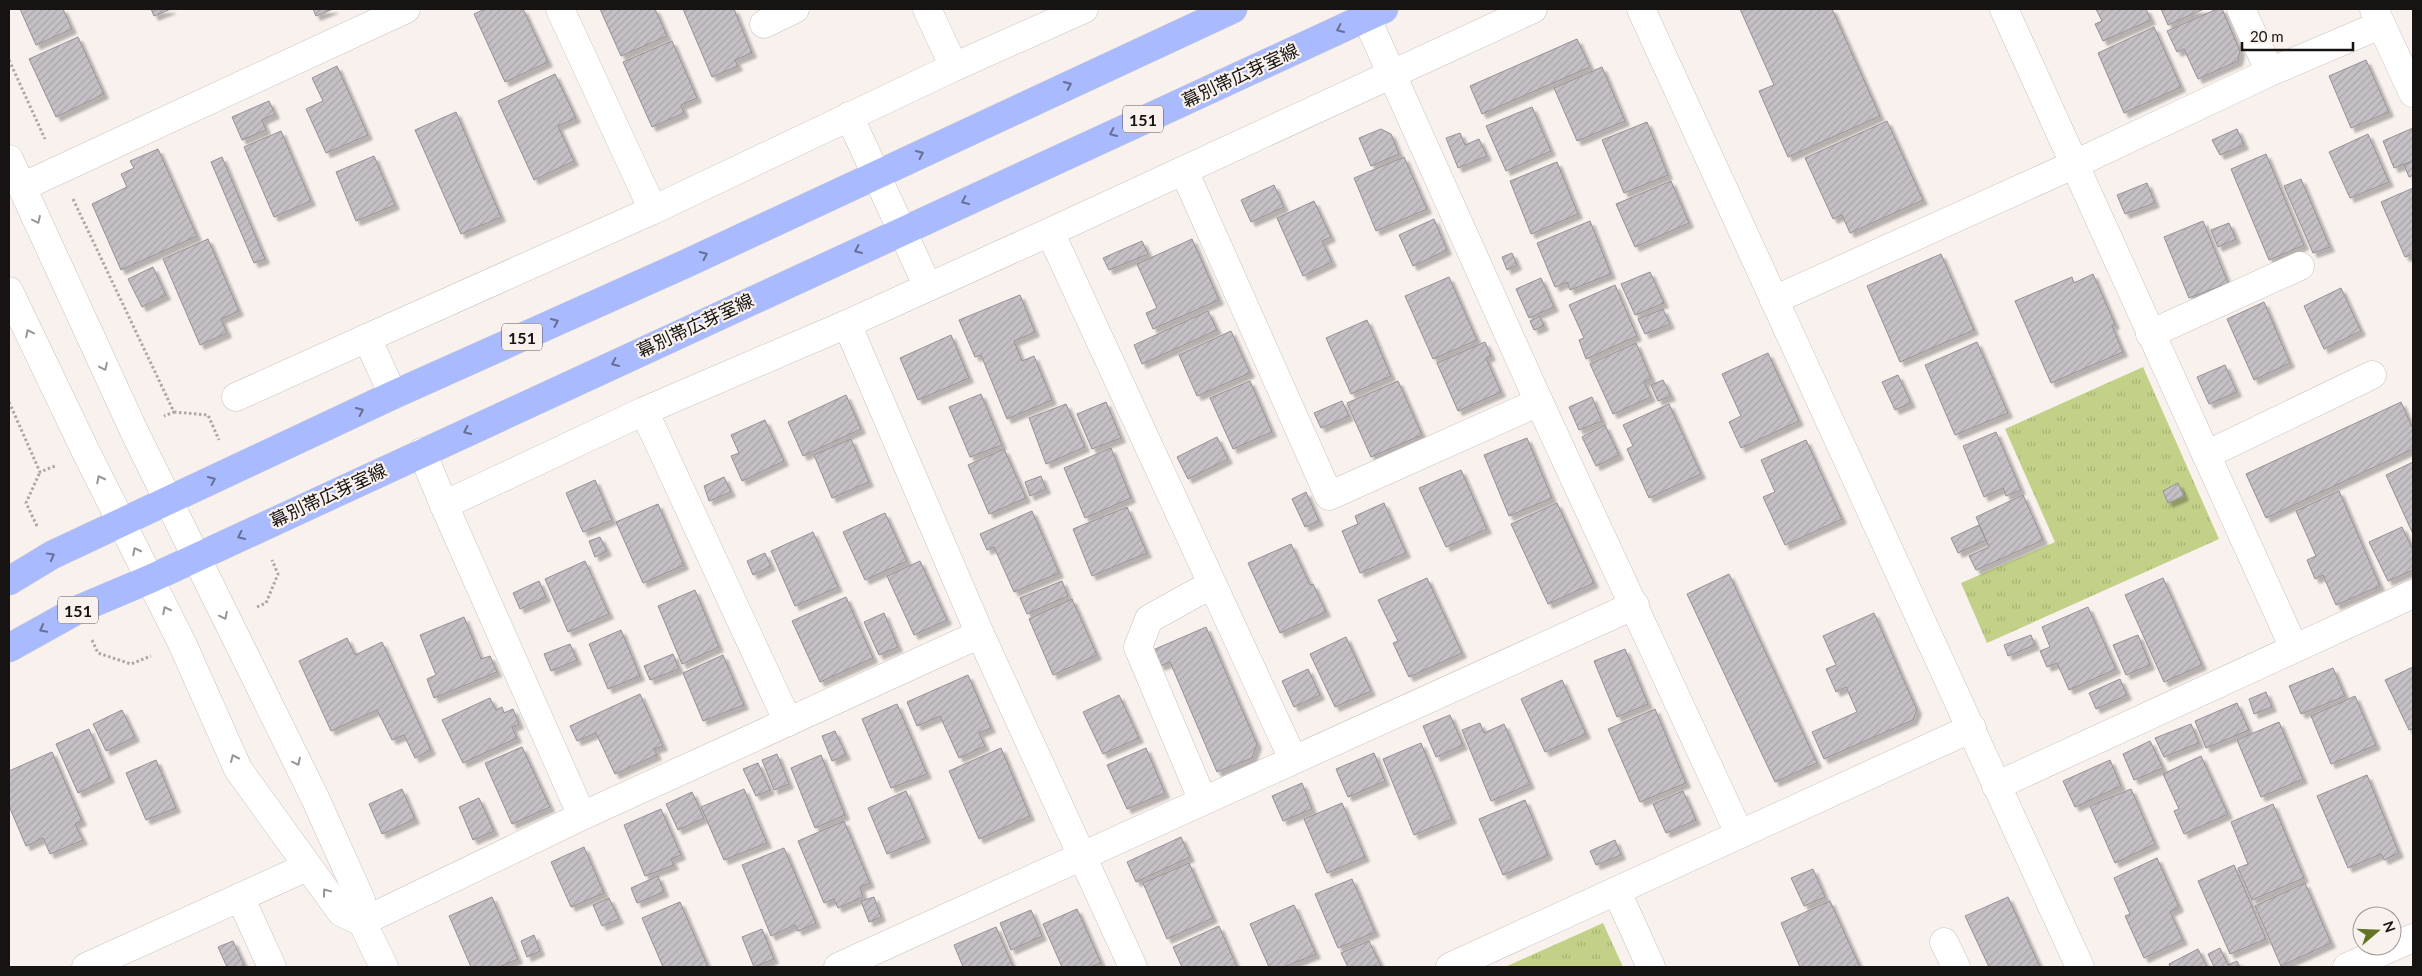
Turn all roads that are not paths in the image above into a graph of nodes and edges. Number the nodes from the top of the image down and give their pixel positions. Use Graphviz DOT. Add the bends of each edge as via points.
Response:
graph roads {
  1 [pos="406,9"];
  2 [pos="560,9"];
  3 [pos="795,9"];
  4 [pos="927,9"];
  5 [pos="1084,9"];
  6 [pos="1232,9"];
  7 [pos="1533,9"];
  8 [pos="1641,9"];
  9 [pos="2004,9"];
  10 [pos="2241,9"];
  11 [pos="1375,13"];
  12 [pos="2377,17"];
  13 [pos="764,24"];
  14 [pos="954,67"];
  15 [pos="2270,72"];
  16 [pos="1392,74"];
  17 [pos="2413,93"];
  18 [pos="849,116"];
  19 [pos="9,159"];
  20 [pos="2073,165"];
  21 [pos="1184,171"];
  22 [pos="876,174"];
  23 [pos="22,187"];
  24 [pos="653,210"];
  25 [pos="902,230"];
  26 [pos="1050,232"];
  27 [pos="2300,266"];
  28 [pos="928,287"];
  29 [pos="9,291"];
  30 [pos="1774,300"];
  31 [pos="846,324"];
  32 [pos="2150,334"];
  33 [pos="367,338"];
  34 [pos="2372,375"];
  35 [pos="393,395"];
  36 [pos="236,397"];
  37 [pos="1539,402"];
  38 [pos="644,411"];
  39 [pos="422,452"];
  40 [pos="2206,455"];
  41 [pos="168,501"];
  42 [pos="444,505"];
  43 [pos="121,523"];
  44 [pos="195,556"];
  45 [pos="150,579"];
  46 [pos="9,581"];
  47 [pos="1212,584"];
  48 [pos="2413,594"];
  49 [pos="1635,605"];
  50 [pos="980,634"];
  51 [pos="9,648"];
  52 [pos="2294,648"];
  53 [pos="788,722"];
  54 [pos="1972,728"];
  55 [pos="1293,759"];
  56 [pos="1996,786"];
  57 [pos="1203,801"];
  58 [pos="582,816"];
  59 [pos="1739,833"];
  60 [pos="1083,856"];
  61 [pos="307,867"];
  62 [pos="1617,892"];
  63 [pos="240,897"];
  64 [pos="362,922"];
  65 [pos="2413,938"];
  66 [pos="1944,942"];
  67 [pos="86,967"];
  68 [pos="272,967"];
  69 [pos="384,967"];
  70 [pos="838,967"];
  71 [pos="1133,967"];
  72 [pos="1450,967"];
  73 [pos="1651,967"];
  74 [pos="1956,967"];
  75 [pos="2080,967"];
  76 [pos="2347,967"];
  1 -- 23 [label="street"];
  2 -- 24 [label="street"];
  3 -- 13 [label="street"];
  4 -- 14 [label="street"];
  5 -- 14 [label="street"];
  22 -- 6 [label="main road, 151, one-way"];
  7 -- 16 [label="street"];
  8 -- 30 [label="street"];
  9 -- 20 [label="street"];
  10 -- 15 [label="street"];
  11 -- 16 [label="street"];
  11 -- 25 [label="main road, 幕別帯広芽室線 / 151, one-way"];
  12 -- 15 [label="street"];
  12 -- 17 [label="street"];
  14 -- 18 [label="street"];
  15 -- 20 [label="street"];
  16 -- 21 [label="street"];
  16 -- 37 [label="street"];
  18 -- 22 [label="street"];
  18 -- 24 [label="street"];
  19 -- 23 [label="street"];
  20 -- 30 [label="street"];
  20 -- 32 [label="street"];
  21 -- 26 [label="street"];
  21 -- 37 [label="street" via="1329,496"];
  22 -- 25 [label="street"];
  35 -- 22 [label="main road, 151, one-way"];
  23 -- 41 [label="street, one-way"];
  24 -- 33 [label="street"];
  25 -- 28 [label="street"];
  25 -- 39 [label="main road, 幕別帯広芽室線 / 151, one-way"];
  26 -- 28 [label="street"];
  26 -- 47 [label="street"];
  27 -- 32 [label="street"];
  28 -- 31 [label="street"];
  43 -- 29 [label="street, one-way"];
  30 -- 54 [label="street"];
  31 -- 38 [label="street"];
  31 -- 50 [label="street"];
  32 -- 40 [label="street"];
  33 -- 35 [label="street"];
  33 -- 36 [label="street"];
  34 -- 40 [label="street"];
  41 -- 35 [label="main road, 151, one-way"];
  37 -- 49 [label="street"];
  38 -- 42 [label="street"];
  38 -- 53 [label="street"];
  39 -- 42 [label="street"];
  39 -- 44 [label="main road, 幕別帯広芽室線 / 151, one-way"];
  40 -- 52 [label="street"];
  41 -- 43 [label="main road, 151"];
  41 -- 44 [label="street"];
  42 -- 58 [label="street"];
  45 -- 43 [label="street, one-way"];
  46 -- 43 [label="main road, 151, one-way" via="52,555"];
  44 -- 45 [label="main road, 幕別帯広芽室線 / 151"];
  44 -- 64 [label="street, one-way" via="315,798 361,900"];
  45 -- 51 [label="main road, 幕別帯広芽室線 / 151, one-way" via="79,610"];
  61 -- 45 [label="street, one-way" via="238,769"];
  47 -- 55 [label="street"];
  47 -- 57 [label="street" via="1149,619 1138,647"];
  48 -- 52 [label="street"];
  49 -- 55 [label="street"];
  49 -- 59 [label="street"];
  50 -- 53 [label="street"];
  50 -- 60 [label="street"];
  52 -- 56 [label="street"];
  53 -- 58 [label="street"];
  54 -- 56 [label="street"];
  54 -- 59 [label="street"];
  55 -- 57 [label="street"];
  56 -- 75 [label="street"];
  57 -- 60 [label="street"];
  58 -- 64 [label="street"];
  59 -- 62 [label="street"];
  60 -- 70 [label="street"];
  60 -- 71 [label="street"];
  61 -- 63 [label="street"];
  64 -- 61 [label="street, one-way" via="341,912"];
  62 -- 72 [label="street"];
  62 -- 73 [label="street"];
  63 -- 67 [label="street"];
  63 -- 68 [label="street"];
  64 -- 69 [label="street"];
  65 -- 76 [label="street"];
  66 -- 74 [label="street"];
}
